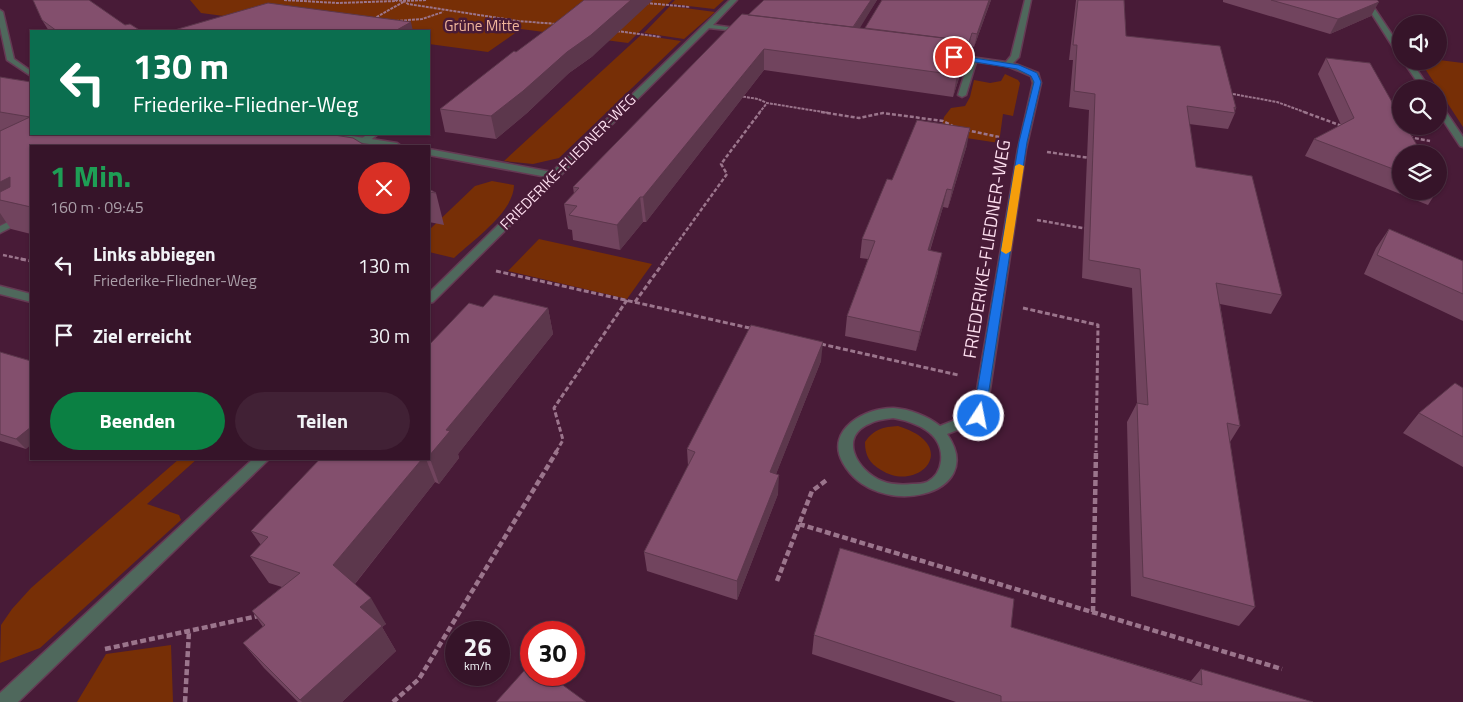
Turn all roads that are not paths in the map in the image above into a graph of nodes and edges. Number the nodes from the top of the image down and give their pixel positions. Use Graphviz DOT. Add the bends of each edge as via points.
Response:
graph roads {
  1 [pos="734,0"];
  2 [pos="1028,0"];
  3 [pos="1366,0"];
  4 [pos="0,12"];
  5 [pos="708,26"];
  6 [pos="757,32"];
  7 [pos="1392,39"];
  8 [pos="944,56"];
  9 [pos="973,59"];
  10 [pos="11,60"];
  11 [pos="0,63"];
  12 [pos="1008,64"];
  13 [pos="30,73"];
  14 [pos="962,95"];
  15 [pos="1447,120"];
  16 [pos="332,135"];
  17 [pos="372,135"];
  18 [pos="365,140"];
  19 [pos="1463,144"];
  20 [pos="392,145"];
  21 [pos="430,152"];
  22 [pos="554,175"];
  23 [pos="30,214"];
  24 [pos="0,230"];
  25 [pos="0,290"];
  26 [pos="30,298"];
  27 [pos="430,298"];
  28 [pos="938,432"];
  29 [pos="261,460"];
  30 [pos="4,702"];
  1 -- 5 [label="street, FRIEDERIKE-FLIEDNER-WEG"];
  2 -- 12 [label="street" via="1015,57"];
  3 -- 7 [label="street"];
  4 -- 10 [label="street"];
  5 -- 6 [label="street"];
  5 -- 22 [label="street, FRIEDERIKE-FLIEDNER-WEG"];
  8 -- 9 [label="street, FRIEDERIKE-FLIEDNER-WEG"];
  9 -- 12 [label="street, FRIEDERIKE-FLIEDNER-WEG"];
  9 -- 14 [label="street"];
  10 -- 11 [label="street"];
  10 -- 13 [label="street"];
  12 -- 28 [label="street, FRIEDERIKE-FLIEDNER-WEG" via="1024,69 1036,79 986,382 979,416"];
  15 -- 19 [label="street"];
  16 -- 18 [label="street"];
  17 -- 18 [label="street"];
  18 -- 20 [label="street"];
  21 -- 22 [label="street"];
  22 -- 27 [label="street, FRIEDERIKE-FLIEDNER-WEG"];
  23 -- 24 [label="street"];
  25 -- 26 [label="street"];
  28 -- 28 [label="street" via="950,457 948,469 940,481 910,492 874,485 849,464 845,451 846,438 852,427 877,414 893,412 909,416"];
  29 -- 30 [label="street"];
}
